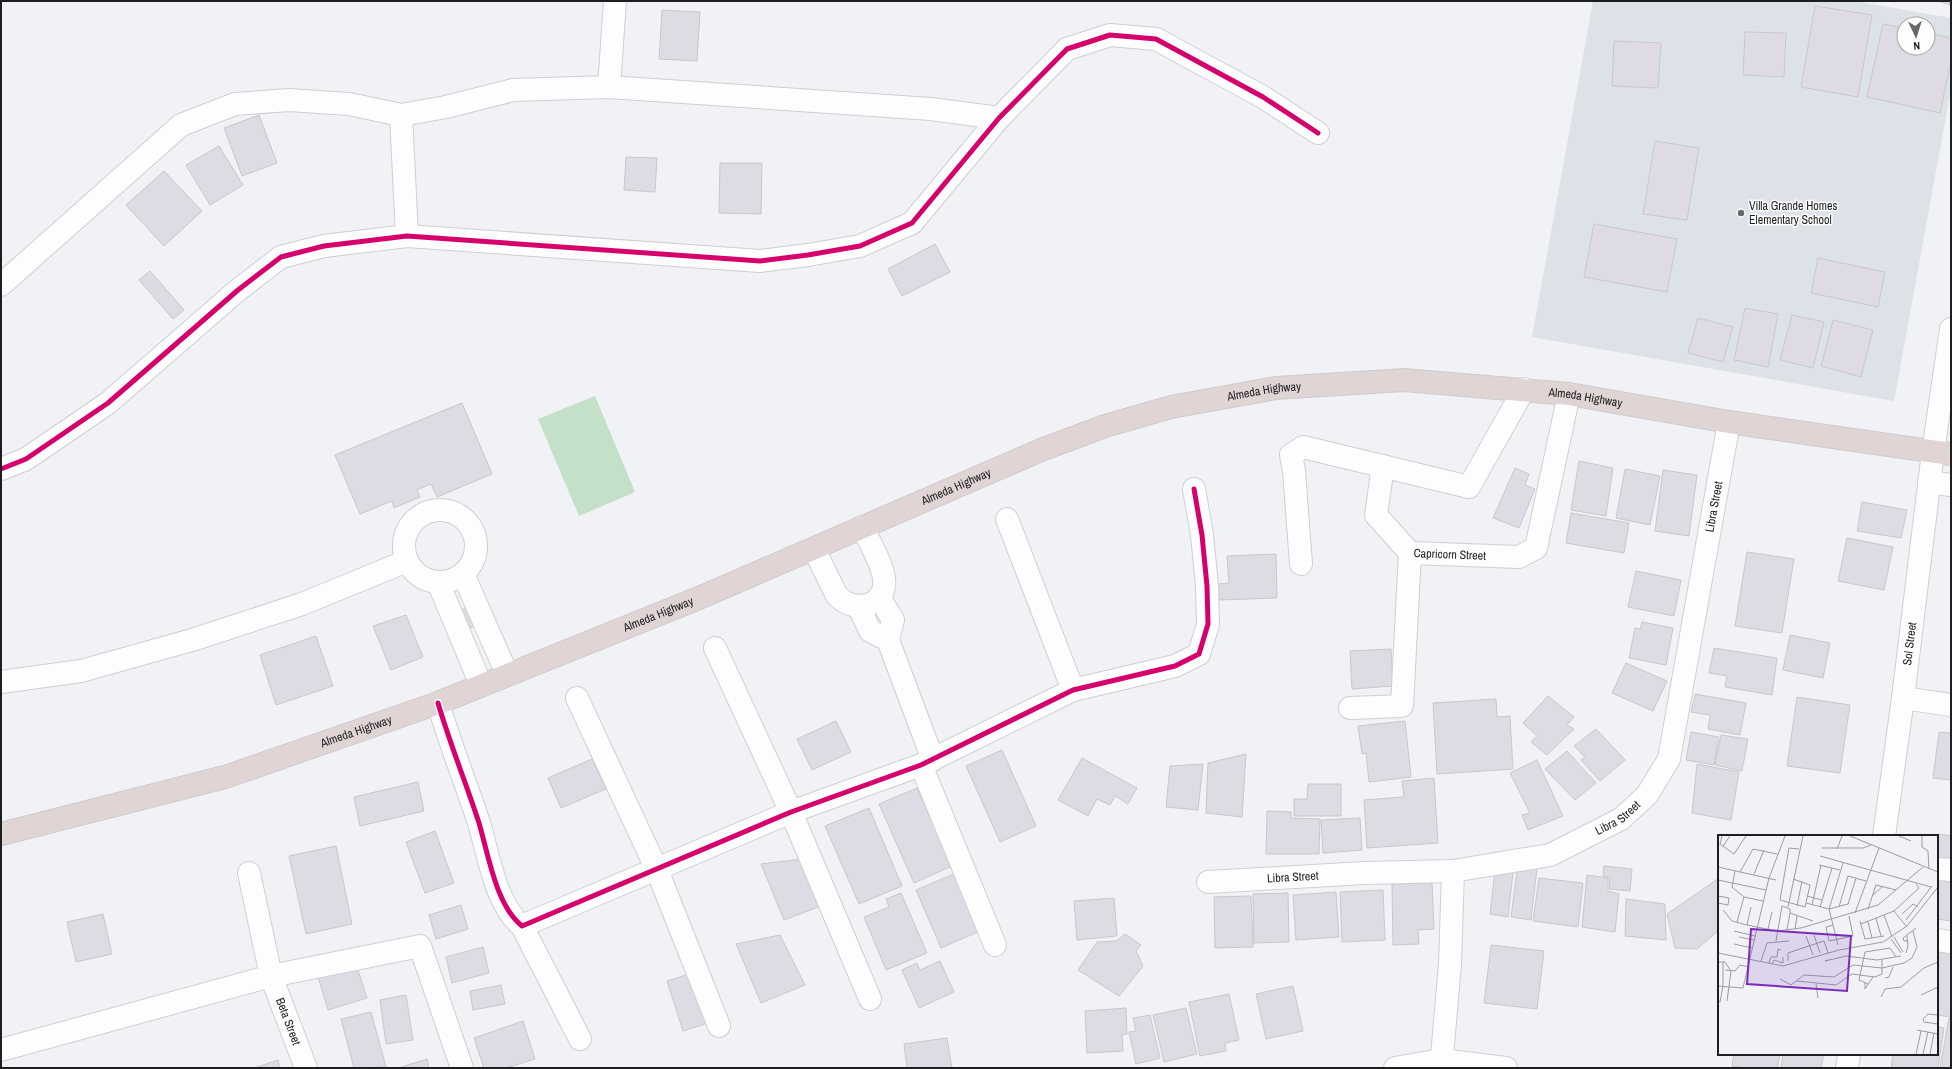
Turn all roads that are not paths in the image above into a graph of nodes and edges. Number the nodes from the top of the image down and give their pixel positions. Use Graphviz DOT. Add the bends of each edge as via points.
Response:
graph roads {
  1 [pos="615,1"];
  2 [pos="609,87"];
  3 [pos="401,115"];
  4 [pos="999,118"];
  5 [pos="1318,133"];
  6 [pos="407,236"];
  7 [pos="1,285"];
  8 [pos="1951,332"];
  9 [pos="1524,389"];
  10 [pos="1569,394"];
  11 [pos="1729,422"];
  12 [pos="1942,453"];
  13 [pos="1383,466"];
  14 [pos="1,469"];
  15 [pos="1929,482"];
  16 [pos="1951,485"];
  17 [pos="1194,489"];
  18 [pos="1007,520"];
  19 [pos="862,527"];
  20 [pos="814,549"];
  21 [pos="1410,553"];
  22 [pos="407,561"];
  23 [pos="1301,564"];
  24 [pos="463,574"];
  25 [pos="438,582"];
  26 [pos="879,597"];
  27 [pos="859,607"];
  28 [pos="888,640"];
  29 [pos="494,643"];
  30 [pos="715,648"];
  31 [pos="468,652"];
  32 [pos="508,674"];
  33 [pos="1,682"];
  34 [pos="481,685"];
  35 [pos="1073,690"];
  36 [pos="577,698"];
  37 [pos="1903,698"];
  38 [pos="438,704"];
  39 [pos="1951,705"];
  40 [pos="1350,708"];
  41 [pos="927,763"];
  42 [pos="791,812"];
  43 [pos="1,834"];
  44 [pos="1884,835"];
  45 [pos="1938,869"];
  46 [pos="657,870"];
  47 [pos="1951,870"];
  48 [pos="1453,871"];
  49 [pos="249,873"];
  50 [pos="1208,882"];
  51 [pos="522,926"];
  52 [pos="1938,940"];
  53 [pos="1951,942"];
  54 [pos="996,945"];
  55 [pos="271,976"];
  56 [pos="870,999"];
  57 [pos="719,1026"];
  58 [pos="580,1039"];
  59 [pos="1,1050"];
  60 [pos="1849,1055"];
  61 [pos="1441,1064"];
  62 [pos="306,1068"];
  63 [pos="462,1068"];
  64 [pos="1395,1068"];
  65 [pos="1506,1068"];
  66 [pos="1847,1068"];
  1 -- 2 [label="street"];
  2 -- 3 [label="street" via="513,90"];
  2 -- 4 [label="street" via="931,109"];
  3 -- 6 [label="street"];
  3 -- 7 [label="street" via="349,104 289,100 235,104 181,125"];
  4 -- 5 [label="street" via="1067,50 1110,35 1156,38 1263,98"];
  4 -- 6 [label="street" via="912,223 860,246 760,261"];
  6 -- 14 [label="street" via="324,246 281,257 238,290 108,404 26,459"];
  8 -- 12 [label="street, Sol Street"];
  9 -- 10 [label="highway, Almeda Highway"];
  9 -- 13 [label="street" via="1469,487"];
  9 -- 19 [label="highway, Almeda Highway" via="1404,380 1276,388 1171,407 1105,426 1041,450"];
  10 -- 11 [label="highway, Almeda Highway"];
  10 -- 21 [label="street, Capricorn Street" via="1536,548 1520,557"];
  11 -- 12 [label="highway, Almeda Highway"];
  11 -- 48 [label="street, Libra Street" via="1669,759 1647,795 1621,819 1550,855"];
  12 -- 15 [label="street, Sol Street"];
  13 -- 21 [label="street" via="1376,515"];
  13 -- 23 [label="street" via="1304,448 1292,454"];
  15 -- 16 [label="street"];
  15 -- 37 [label="street, Sol Street"];
  17 -- 35 [label="street" via="1207,586 1208,624 1199,654 1175,666"];
  18 -- 35 [label="street"];
  19 -- 20 [label="highway, Almeda Highway"];
  19 -- 26 [label="street" via="883,573 884,587"];
  20 -- 27 [label="street" via="840,600"];
  20 -- 32 [label="highway, Almeda Highway"];
  21 -- 40 [label="street, Capricorn Street" via="1402,706"];
  22 -- 24 [label="street" via="404,548 406,535 412,524 422,515 434,511 447,512 459,516 469,526 475,538 476,551 472,564"];
  22 -- 25 [label="street" via="414,572 425,579"];
  22 -- 33 [label="street" via="302,604 192,640 81,670"];
  24 -- 25 [label="street" via="451,580"];
  24 -- 29 [label="street"];
  25 -- 31 [label="street"];
  26 -- 27 [label="street" via="870,604"];
  26 -- 28 [label="street" via="893,620"];
  27 -- 28 [label="street" via="870,632"];
  28 -- 41 [label="street"];
  29 -- 31 [label="street"];
  29 -- 32 [label="street"];
  30 -- 42 [label="street"];
  31 -- 34 [label="street"];
  32 -- 34 [label="highway, Almeda Highway"];
  34 -- 38 [label="highway, Almeda Highway"];
  35 -- 41 [label="street"];
  36 -- 46 [label="street"];
  37 -- 39 [label="street"];
  37 -- 44 [label="street, Sol Street"];
  38 -- 43 [label="highway, Almeda Highway" via="225,777"];
  38 -- 51 [label="street" via="500,893 514,920"];
  41 -- 42 [label="street"];
  41 -- 54 [label="street"];
  42 -- 46 [label="street"];
  42 -- 56 [label="street"];
  45 -- 47 [label="street"];
  46 -- 51 [label="street"];
  46 -- 57 [label="street"];
  48 -- 50 [label="street, Libra Street"];
  48 -- 61 [label="street" via="1450,964"];
  49 -- 55 [label="street, Beta Street"];
  51 -- 58 [label="street"];
  52 -- 53 [label="street"];
  55 -- 59 [label="street"];
  55 -- 62 [label="street, Beta Street"];
  55 -- 63 [label="street" via="420,946"];
  60 -- 66 [label="street"];
  61 -- 64 [label="street"];
  61 -- 65 [label="street"];
}
